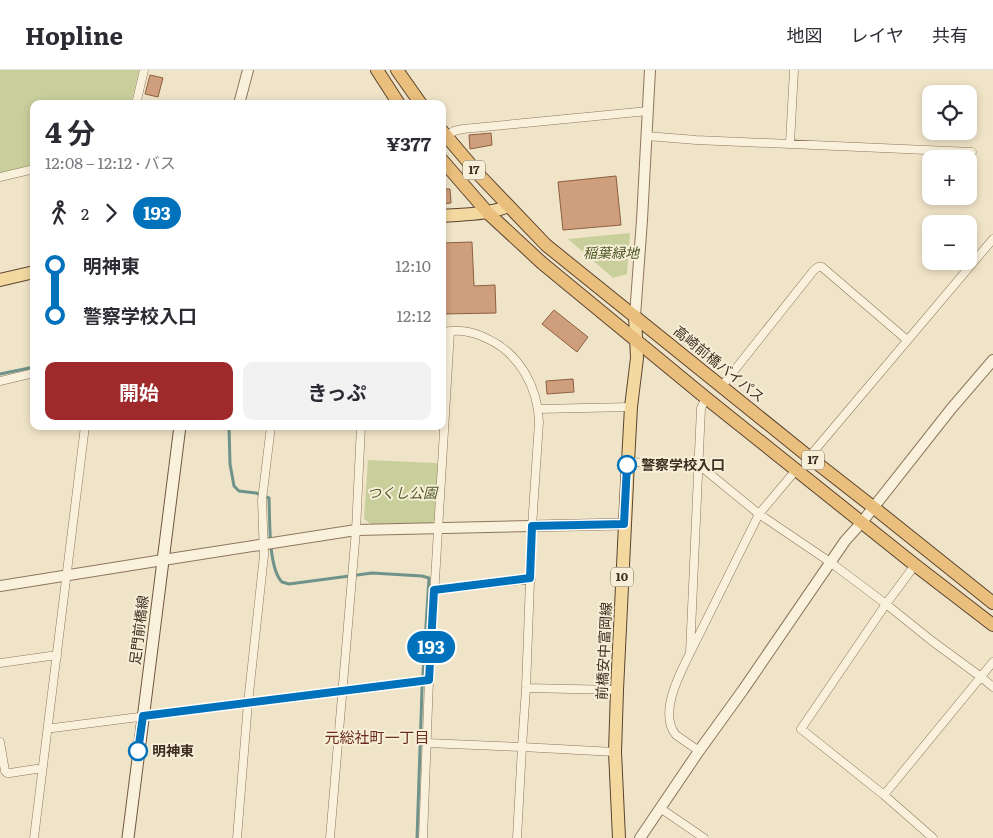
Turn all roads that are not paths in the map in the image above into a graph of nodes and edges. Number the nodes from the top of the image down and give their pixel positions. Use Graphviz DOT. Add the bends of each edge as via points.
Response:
graph roads {
  1 [pos="144,70"];
  2 [pos="248,70"];
  3 [pos="377,70"];
  4 [pos="397,70"];
  5 [pos="650,70"];
  6 [pos="794,70"];
  7 [pos="137,100"];
  8 [pos="240,100"];
  9 [pos="396,100"];
  10 [pos="418,100"];
  11 [pos="648,112"];
  12 [pos="446,133"];
  13 [pos="446,136"];
  14 [pos="647,136"];
  15 [pos="790,143"];
  16 [pos="932,150"];
  17 [pos="446,165"];
  18 [pos="30,170"];
  19 [pos="0,177"];
  20 [pos="508,206"];
  21 [pos="488,213"];
  22 [pos="446,216"];
  23 [pos="993,239"];
  24 [pos="30,273"];
  25 [pos="0,280"];
  26 [pos="635,316"];
  27 [pos="446,332"];
  28 [pos="907,340"];
  29 [pos="636,341"];
  30 [pos="993,360"];
  31 [pos="30,374"];
  32 [pos="0,381"];
  33 [pos="722,386"];
  34 [pos="706,398"];
  35 [pos="631,407"];
  36 [pos="538,409"];
  37 [pos="84,430"];
  38 [pos="179,430"];
  39 [pos="271,430"];
  40 [pos="361,430"];
  41 [pos="443,430"];
  42 [pos="809,457"];
  43 [pos="628,462"];
  44 [pos="699,464"];
  45 [pos="796,470"];
  46 [pos="873,507"];
  47 [pos="759,514"];
  48 [pos="862,522"];
  49 [pos="624,524"];
  50 [pos="532,526"];
  51 [pos="439,529"];
  52 [pos="356,530"];
  53 [pos="264,545"];
  54 [pos="163,560"];
  55 [pos="830,562"];
  56 [pos="915,565"];
  57 [pos="66,576"];
  58 [pos="530,578"];
  59 [pos="0,586"];
  60 [pos="434,590"];
  61 [pos="993,603"];
  62 [pos="886,604"];
  63 [pos="993,626"];
  64 [pos="690,653"];
  65 [pos="57,656"];
  66 [pos="993,662"];
  67 [pos="0,663"];
  68 [pos="981,677"];
  69 [pos="429,680"];
  70 [pos="993,687"];
  71 [pos="526,688"];
  72 [pos="617,690"];
  73 [pos="342,691"];
  74 [pos="248,703"];
  75 [pos="143,716"];
  76 [pos="48,728"];
  77 [pos="0,742"];
  78 [pos="426,742"];
  79 [pos="522,746"];
  80 [pos="699,751"];
  81 [pos="615,752"];
  82 [pos="42,770"];
  83 [pos="884,796"];
  84 [pos="660,808"];
  85 [pos="34,838"];
  86 [pos="128,838"];
  87 [pos="237,838"];
  88 [pos="330,838"];
  89 [pos="424,838"];
  90 [pos="517,838"];
  91 [pos="619,838"];
  92 [pos="640,838"];
  93 [pos="704,838"];
  94 [pos="933,838"];
  1 -- 7 [label="street"];
  2 -- 8 [label="street"];
  3 -- 9 [label="highway"];
  4 -- 10 [label="highway"];
  5 -- 11 [label="street"];
  6 -- 15 [label="street"];
  11 -- 12 [label="street" via="463,129"];
  11 -- 14 [label="street"];
  13 -- 20 [label="highway, 高崎前橋バイパス / 17"];
  14 -- 15 [label="street"];
  14 -- 26 [label="street"];
  15 -- 16 [label="street"];
  17 -- 21 [label="highway, 17"];
  18 -- 19 [label="street"];
  20 -- 21 [label="main road"];
  20 -- 26 [label="highway, 高崎前橋バイパス / 17" via="546,245"];
  21 -- 22 [label="main road"];
  21 -- 29 [label="highway, 17"];
  23 -- 28 [label="street"];
  24 -- 25 [label="main road"];
  26 -- 29 [label="main road, 前橋安中富岡線 / 10"];
  26 -- 33 [label="highway, 高崎前橋バイパス / 17"];
  27 -- 36 [label="street" via="473,333 506,350 528,378"];
  28 -- 33 [label="street" via="822,267 818,267"];
  28 -- 42 [label="street"];
  29 -- 34 [label="highway, 17"];
  29 -- 35 [label="main road, 前橋安中富岡線 / 10"];
  30 -- 46 [label="street"];
  31 -- 32 [label="street"];
  33 -- 42 [label="highway, 高崎前橋バイパス / 17"];
  34 -- 44 [label="street" via="701,408"];
  34 -- 45 [label="highway, 17"];
  35 -- 36 [label="street"];
  35 -- 43 [label="main road, 前橋安中富岡線 / 10"];
  36 -- 50 [label="street"];
  37 -- 57 [label="street"];
  38 -- 54 [label="main road, 足門前橋線"];
  39 -- 53 [label="street" via="262,500"];
  40 -- 52 [label="street"];
  41 -- 51 [label="street"];
  42 -- 46 [label="highway, 高崎前橋バイパス / 17"];
  43 -- 44 [label="street"];
  43 -- 49 [label="main road, 前橋安中富岡線 / 10"];
  44 -- 47 [label="street"];
  44 -- 64 [label="street"];
  45 -- 47 [label="street"];
  45 -- 48 [label="highway, 17"];
  46 -- 48 [label="street"];
  46 -- 61 [label="highway, 高崎前橋バイパス / 17"];
  47 -- 55 [label="street"];
  47 -- 64 [label="street"];
  48 -- 55 [label="street"];
  48 -- 56 [label="highway, 17"];
  49 -- 50 [label="street"];
  49 -- 72 [label="main road, 前橋安中富岡線 / 10"];
  50 -- 51 [label="street"];
  50 -- 58 [label="street"];
  51 -- 52 [label="street"];
  51 -- 60 [label="street"];
  52 -- 53 [label="street"];
  52 -- 73 [label="street"];
  53 -- 54 [label="street"];
  53 -- 74 [label="street"];
  54 -- 57 [label="street"];
  54 -- 75 [label="main road, 足門前橋線"];
  55 -- 62 [label="street"];
  55 -- 80 [label="street"];
  56 -- 62 [label="street"];
  56 -- 63 [label="highway, 17"];
  57 -- 59 [label="street"];
  57 -- 65 [label="street"];
  58 -- 60 [label="street"];
  58 -- 71 [label="street"];
  60 -- 69 [label="street"];
  62 -- 68 [label="street"];
  62 -- 83 [label="street" via="801,729"];
  64 -- 80 [label="street" via="678,677 669,715 673,731"];
  65 -- 67 [label="street"];
  65 -- 76 [label="street"];
  66 -- 68 [label="street"];
  68 -- 70 [label="street"];
  68 -- 83 [label="street"];
  69 -- 73 [label="street"];
  69 -- 78 [label="street"];
  71 -- 72 [label="street"];
  71 -- 79 [label="street"];
  72 -- 81 [label="main road, 前橋安中富岡線 / 10"];
  73 -- 74 [label="street"];
  73 -- 88 [label="street"];
  74 -- 75 [label="street"];
  74 -- 87 [label="street"];
  75 -- 76 [label="street"];
  75 -- 86 [label="main road, 足門前橋線"];
  76 -- 82 [label="street"];
  77 -- 82 [label="street" via="5,771"];
  78 -- 79 [label="street"];
  78 -- 89 [label="street"];
  79 -- 81 [label="street"];
  79 -- 90 [label="street"];
  80 -- 84 [label="street"];
  81 -- 91 [label="main road, 前橋安中富岡線 / 10"];
  82 -- 85 [label="street"];
  83 -- 94 [label="street"];
  84 -- 92 [label="street"];
  84 -- 93 [label="street"];
}
